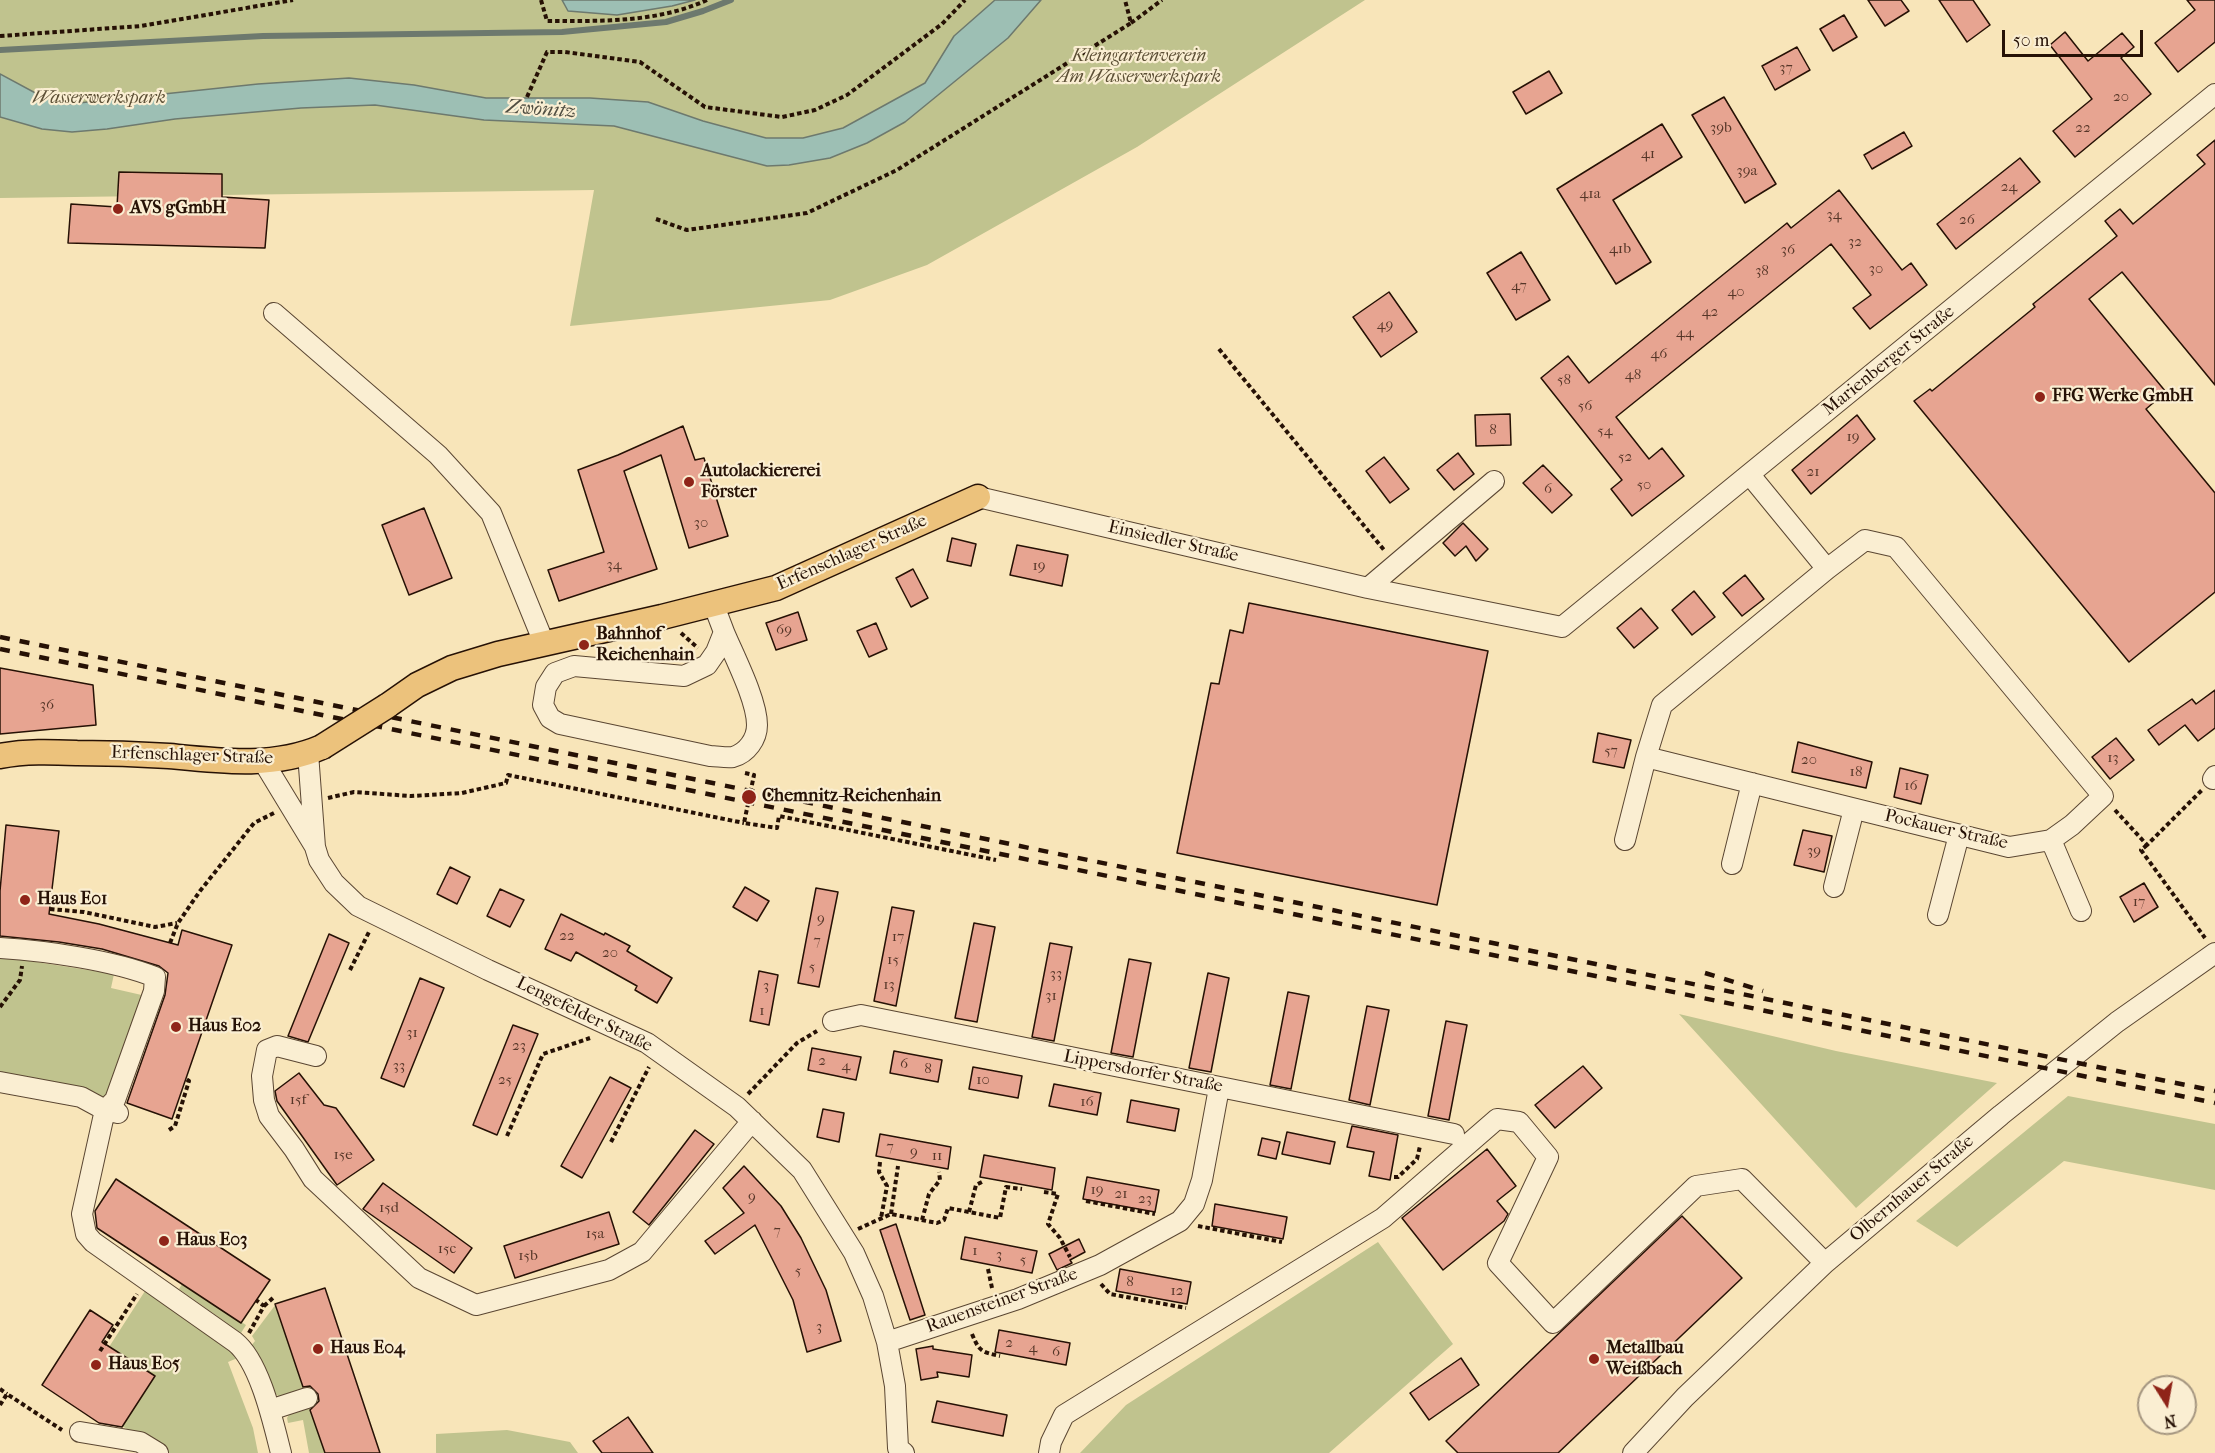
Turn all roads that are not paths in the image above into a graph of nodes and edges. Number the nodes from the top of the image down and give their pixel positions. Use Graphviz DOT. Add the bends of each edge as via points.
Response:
graph roads {
  1 [pos="2215,94"];
  2 [pos="274,313"];
  3 [pos="1750,475"];
  4 [pos="1494,481"];
  5 [pos="978,497"];
  6 [pos="1827,568"];
  7 [pos="1368,588"];
  8 [pos="713,603"];
  9 [pos="1562,627"];
  10 [pos="724,632"];
  11 [pos="544,643"];
  12 [pos="315,750"];
  13 [pos="0,756"];
  14 [pos="1646,757"];
  15 [pos="263,761"];
  16 [pos="1752,783"];
  17 [pos="1854,809"];
  18 [pos="1959,835"];
  19 [pos="1625,840"];
  20 [pos="2051,840"];
  21 [pos="315,847"];
  22 [pos="1732,864"];
  23 [pos="1834,887"];
  24 [pos="2081,911"];
  25 [pos="1938,915"];
  26 [pos="0,948"];
  27 [pos="2215,953"];
  28 [pos="833,1021"];
  29 [pos="316,1056"];
  30 [pos="0,1082"];
  31 [pos="1219,1088"];
  32 [pos="112,1112"];
  33 [pos="752,1121"];
  34 [pos="1454,1134"];
  35 [pos="1825,1263"];
  36 [pos="887,1341"];
  37 [pos="307,1398"];
  38 [pos="270,1410"];
  39 [pos="71,1431"];
  40 [pos="158,1453"];
  41 [pos="280,1453"];
  42 [pos="904,1453"];
  43 [pos="1049,1453"];
  44 [pos="1633,1453"];
  1 -- 3 [label="street, Marienberger Straße"];
  2 -- 11 [label="street" via="438,455 491,513"];
  3 -- 6 [label="street"];
  3 -- 9 [label="street, Marienberger Straße"];
  4 -- 7 [label="street"];
  5 -- 7 [label="street, Einsiedler Straße"];
  5 -- 8 [label="main road, Erfenschlager Straße" via="776,588"];
  6 -- 14 [label="street" via="1662,705"];
  6 -- 20 [label="street, Pockauer Straße" via="1865,540 1896,547 2103,796"];
  7 -- 9 [label="street, Einsiedler Straße"];
  8 -- 10 [label="street"];
  8 -- 11 [label="main road, Erfenschlager Straße"];
  10 -- 10 [label="street" via="755,709 758,727 753,742 732,757 710,756 560,724 550,718 543,705 546,687 555,673 574,666 684,676 710,661"];
  11 -- 12 [label="main road, Erfenschlager Straße, bridge" via="452,668 417,685"];
  12 -- 15 [label="main road, Erfenschlager Straße"];
  12 -- 21 [label="street, Lengefelder Straße"];
  13 -- 15 [label="main road, Erfenschlager Straße" via="21,752 141,754"];
  14 -- 16 [label="street, Pockauer Straße"];
  14 -- 19 [label="street"];
  15 -- 21 [label="street, Lengefelder Straße"];
  16 -- 17 [label="street, Pockauer Straße"];
  16 -- 22 [label="street"];
  17 -- 18 [label="street, Pockauer Straße"];
  17 -- 23 [label="street"];
  18 -- 20 [label="street, Pockauer Straße" via="2009,847"];
  18 -- 25 [label="street"];
  20 -- 24 [label="street"];
  21 -- 33 [label="street, Lengefelder Straße" via="334,883 358,906 647,1043"];
  26 -- 32 [label="street" via="116,965 155,976 154,991"];
  27 -- 35 [label="street, Olbernhauer Straße" via="2116,1022"];
  28 -- 31 [label="street, Lippersdorfer Straße" via="861,1015"];
  29 -- 33 [label="street" via="278,1046 267,1050 262,1076 269,1116 313,1179 419,1278 477,1305 609,1270 642,1252"];
  30 -- 32 [label="street" via="81,1097"];
  31 -- 34 [label="street, Lippersdorfer Straße"];
  31 -- 36 [label="street, Rauensteiner Straße" via="1202,1180 1194,1204 1174,1225 1084,1272 1018,1299"];
  32 -- 38 [label="street" via="83,1203 86,1234 241,1346"];
  33 -- 36 [label="street, Lengefelder Straße" via="802,1170 855,1253"];
  35 -- 43 [label="street" via="1742,1179 1696,1186 1553,1323 1498,1263 1548,1157 1519,1122 1497,1119 1383,1218 1064,1415"];
  35 -- 44 [label="street, Olbernhauer Straße" via="1685,1397"];
  36 -- 42 [label="street, Lengefelder Straße" via="895,1386 898,1448"];
  37 -- 38 [label="street"];
  38 -- 41 [label="street"];
  39 -- 40 [label="street" via="140,1442"];
}
